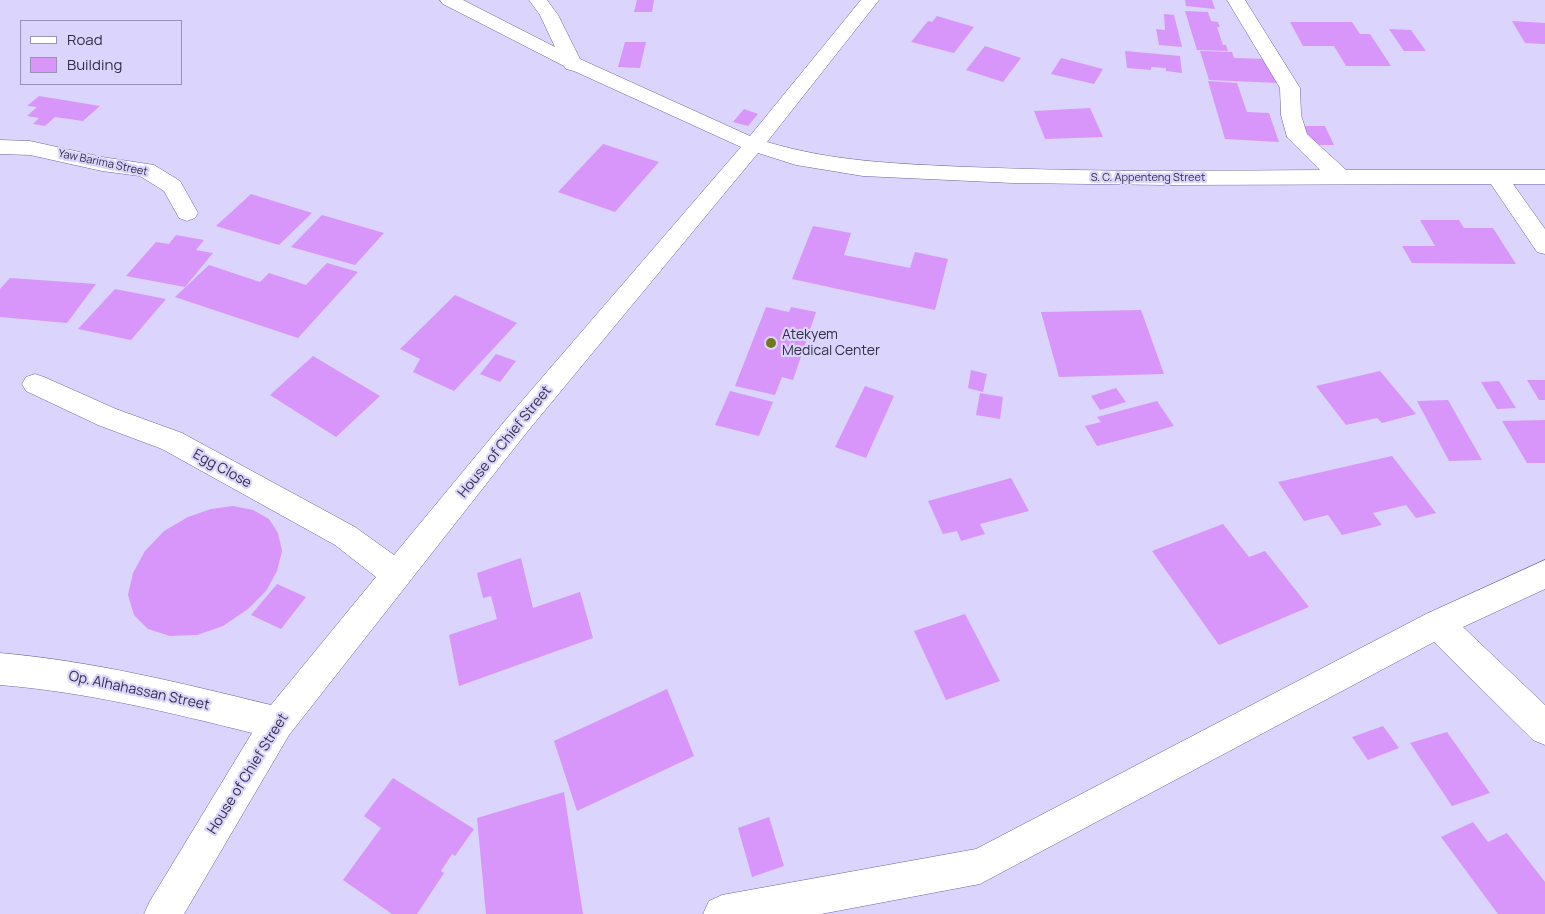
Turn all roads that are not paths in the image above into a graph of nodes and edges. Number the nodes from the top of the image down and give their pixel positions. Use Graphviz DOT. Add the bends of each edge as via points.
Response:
graph roads {
  1 [pos="449,0"];
  2 [pos="538,0"];
  3 [pos="870,0"];
  4 [pos="1236,0"];
  5 [pos="574,65"];
  6 [pos="754,145"];
  7 [pos="0,147"];
  8 [pos="1497,177"];
  9 [pos="1545,177"];
  10 [pos="1341,178"];
  11 [pos="187,213"];
  12 [pos="1545,246"];
  13 [pos="35,384"];
  14 [pos="397,574"];
  15 [pos="1545,574"];
  16 [pos="1438,624"];
  17 [pos="0,669"];
  18 [pos="277,723"];
  19 [pos="1545,728"];
  20 [pos="163,914"];
  21 [pos="722,914"];
  1 -- 5 [label="street"];
  2 -- 5 [label="street"];
  3 -- 6 [label="street, House of Chief Street"];
  4 -- 10 [label="street" via="1290,88 1291,116 1297,137"];
  5 -- 6 [label="street"];
  6 -- 10 [label="street, S. C. Appenteng Street" via="796,158 863,170 1085,178"];
  6 -- 14 [label="street, House of Chief Street" via="518,424"];
  7 -- 11 [label="street, Yaw Barima Street" via="30,148 146,170 172,186"];
  8 -- 9 [label="street, S. C. Appenteng Street"];
  8 -- 10 [label="street, S. C. Appenteng Street"];
  8 -- 12 [label="street"];
  13 -- 14 [label="street, Egg Close" via="107,417 172,441 345,536"];
  14 -- 18 [label="street, House of Chief Street"];
  15 -- 16 [label="street"];
  16 -- 19 [label="street"];
  16 -- 21 [label="street" via="980,866"];
  17 -- 18 [label="street, Op. Alhahassan Street" via="38,671 107,682"];
  18 -- 20 [label="street, House of Chief Street"];
}
